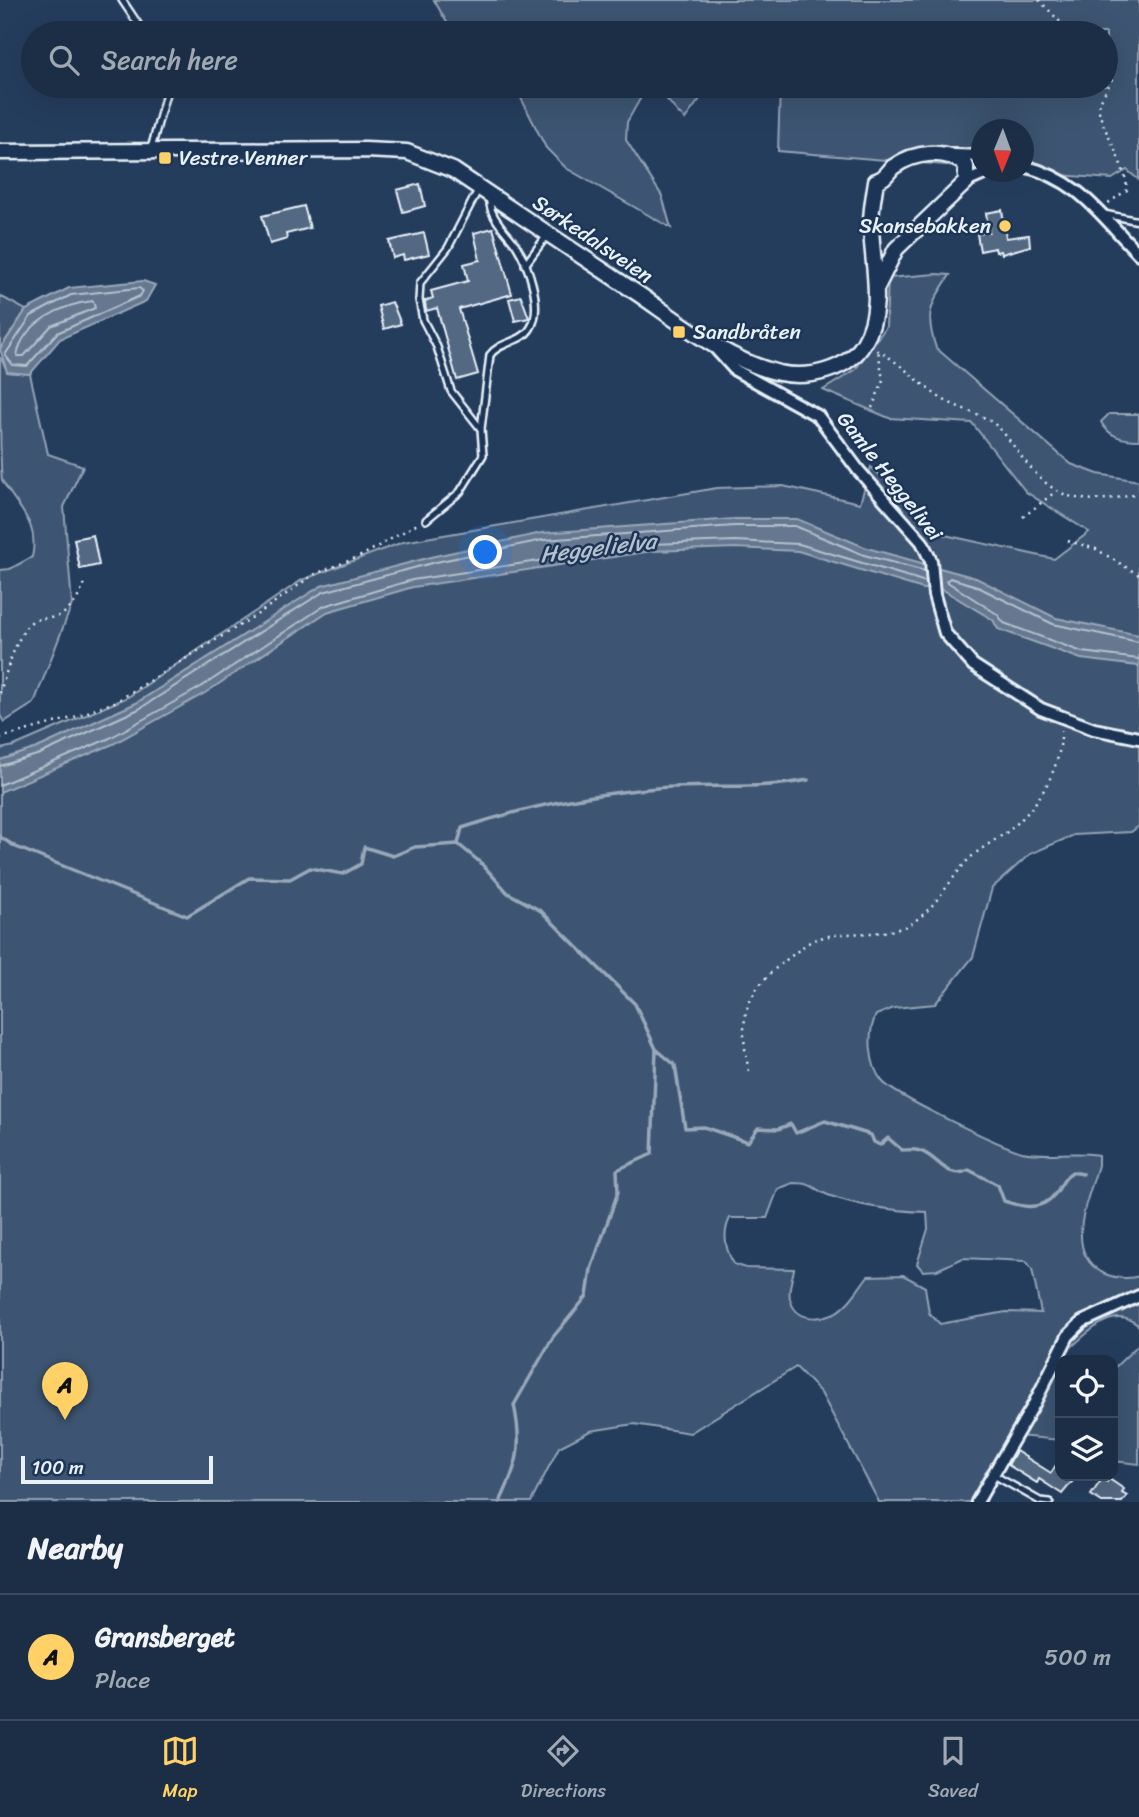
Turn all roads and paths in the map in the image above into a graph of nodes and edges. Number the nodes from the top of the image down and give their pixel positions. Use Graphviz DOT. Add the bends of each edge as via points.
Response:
graph roads {
  1 [pos="122,0"];
  2 [pos="1039,0"];
  3 [pos="136,21"];
  4 [pos="1059,21"];
  5 [pos="165,98"];
  6 [pos="1103,98"];
  7 [pos="0,152"];
  8 [pos="150,152"];
  9 [pos="953,155"];
  10 [pos="971,156"];
  11 [pos="1034,170"];
  12 [pos="971,180"];
  13 [pos="966,182"];
  14 [pos="479,188"];
  15 [pos="492,196"];
  16 [pos="1100,212"];
  17 [pos="1139,220"];
  18 [pos="548,234"];
  19 [pos="1139,254"];
  20 [pos="524,265"];
  21 [pos="877,287"];
  22 [pos="710,342"];
  23 [pos="871,347"];
  24 [pos="872,408"];
  25 [pos="481,429"];
  26 [pos="1055,492"];
  27 [pos="1139,494"];
  28 [pos="1023,517"];
  29 [pos="426,520"];
  30 [pos="1068,541"];
  31 [pos="1139,575"];
  32 [pos="86,580"];
  33 [pos="0,693"];
  34 [pos="1060,717"];
  35 [pos="0,733"];
  36 [pos="5,736"];
  37 [pos="0,738"];
  38 [pos="1139,738"];
  39 [pos="749,1071"];
  40 [pos="1139,1296"];
  41 [pos="992,1474"];
  42 [pos="977,1502"];
  43 [pos="1050,1502"];
  1 -- 3 [label="lane"];
  2 -- 4 [label="path"];
  5 -- 8 [label="lane"];
  6 -- 16 [label="path" via="1098,106 1100,117 1113,140 1127,190"];
  7 -- 8 [label="street, Sørkedalsveien"];
  8 -- 14 [label="street, Sørkedalsveien" via="407,152 443,164"];
  9 -- 10 [label="street"];
  9 -- 13 [label="street" via="966,166"];
  9 -- 21 [label="street" via="908,159 876,181 871,219"];
  11 -- 16 [label="street" via="1063,180"];
  12 -- 13 [label="street"];
  13 -- 21 [label="street" via="896,249"];
  14 -- 15 [label="street, Sørkedalsveien"];
  14 -- 25 [label="lane" via="448,247 420,284 419,300 451,391"];
  15 -- 18 [label="street, Sørkedalsveien"];
  15 -- 20 [label="lane" via="492,212"];
  16 -- 17 [label="lane"];
  16 -- 19 [label="street"];
  18 -- 20 [label="lane"];
  18 -- 22 [label="street, Sørkedalsveien"];
  20 -- 25 [label="lane" via="535,304 534,321 524,335 496,347 490,355"];
  21 -- 23 [label="street"];
  22 -- 23 [label="street, Sørkedalsveien" via="758,366 805,375 839,366"];
  22 -- 34 [label="street, Gamle Heggelivei" via="735,370 818,416 922,542 931,561 934,595 945,633 965,657 1005,688"];
  23 -- 24 [label="path" via="883,380"];
  23 -- 26 [label="path" via="902,365 938,396 998,428"];
  25 -- 29 [label="lane" via="483,455 468,483"];
  26 -- 27 [label="path" via="1083,500"];
  26 -- 28 [label="path"];
  29 -- 36 [label="path" via="363,555 313,575 117,701"];
  30 -- 31 [label="path" via="1096,549"];
  32 -- 33 [label="path" via="70,608 57,617 42,617 30,624"];
  34 -- 38 [label="street, Gamle Heggelivei"];
  34 -- 39 [label="path" via="1062,746 1045,791 1010,830 969,859 928,908 901,928 815,939 769,973 751,995 744,1015 743,1045"];
  35 -- 36 [label="path"];
  36 -- 37 [label="path"];
  40 -- 41 [label="street" via="1082,1322 1068,1336"];
  41 -- 42 [label="street"];
  41 -- 43 [label="lane"];
}
